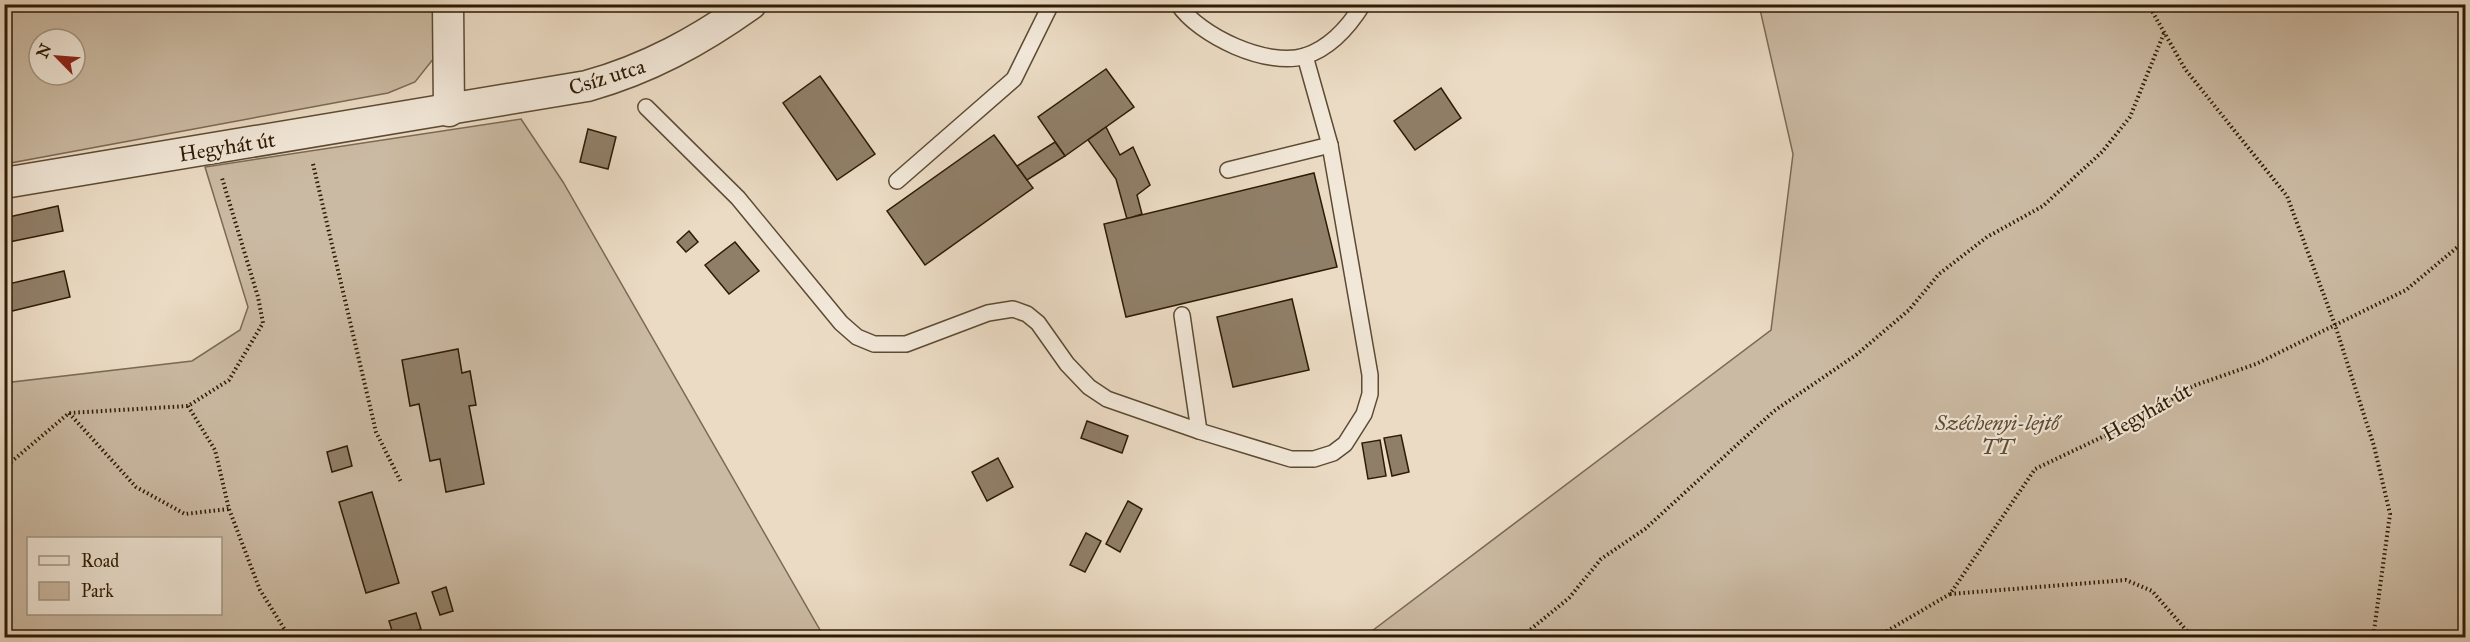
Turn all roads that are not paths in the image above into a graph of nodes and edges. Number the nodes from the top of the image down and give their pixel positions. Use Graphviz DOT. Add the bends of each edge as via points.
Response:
graph roads {
  1 [pos="448,4"];
  2 [pos="751,4"];
  3 [pos="1051,4"];
  4 [pos="1178,4"];
  5 [pos="1363,4"];
  6 [pos="1305,56"];
  7 [pos="646,107"];
  8 [pos="449,111"];
  9 [pos="1330,146"];
  10 [pos="1228,170"];
  11 [pos="897,181"];
  12 [pos="4,183"];
  13 [pos="1182,315"];
  14 [pos="1199,431"];
  1 -- 8 [label="street"];
  2 -- 8 [label="street, Csíz utca" via="680,50 616,78"];
  3 -- 11 [label="lane" via="1014,79"];
  4 -- 6 [label="lane" via="1197,25 1229,44 1257,54"];
  5 -- 6 [label="lane" via="1330,42"];
  6 -- 9 [label="lane"];
  7 -- 14 [label="lane" via="738,198 841,323 857,337 874,344 906,344 988,313 1013,309 1038,323 1066,364 1107,399"];
  8 -- 12 [label="street, Hegyhát út"];
  9 -- 10 [label="lane"];
  9 -- 14 [label="lane" via="1370,375 1364,414 1345,444 1314,459 1291,459"];
  13 -- 14 [label="lane"];
}
